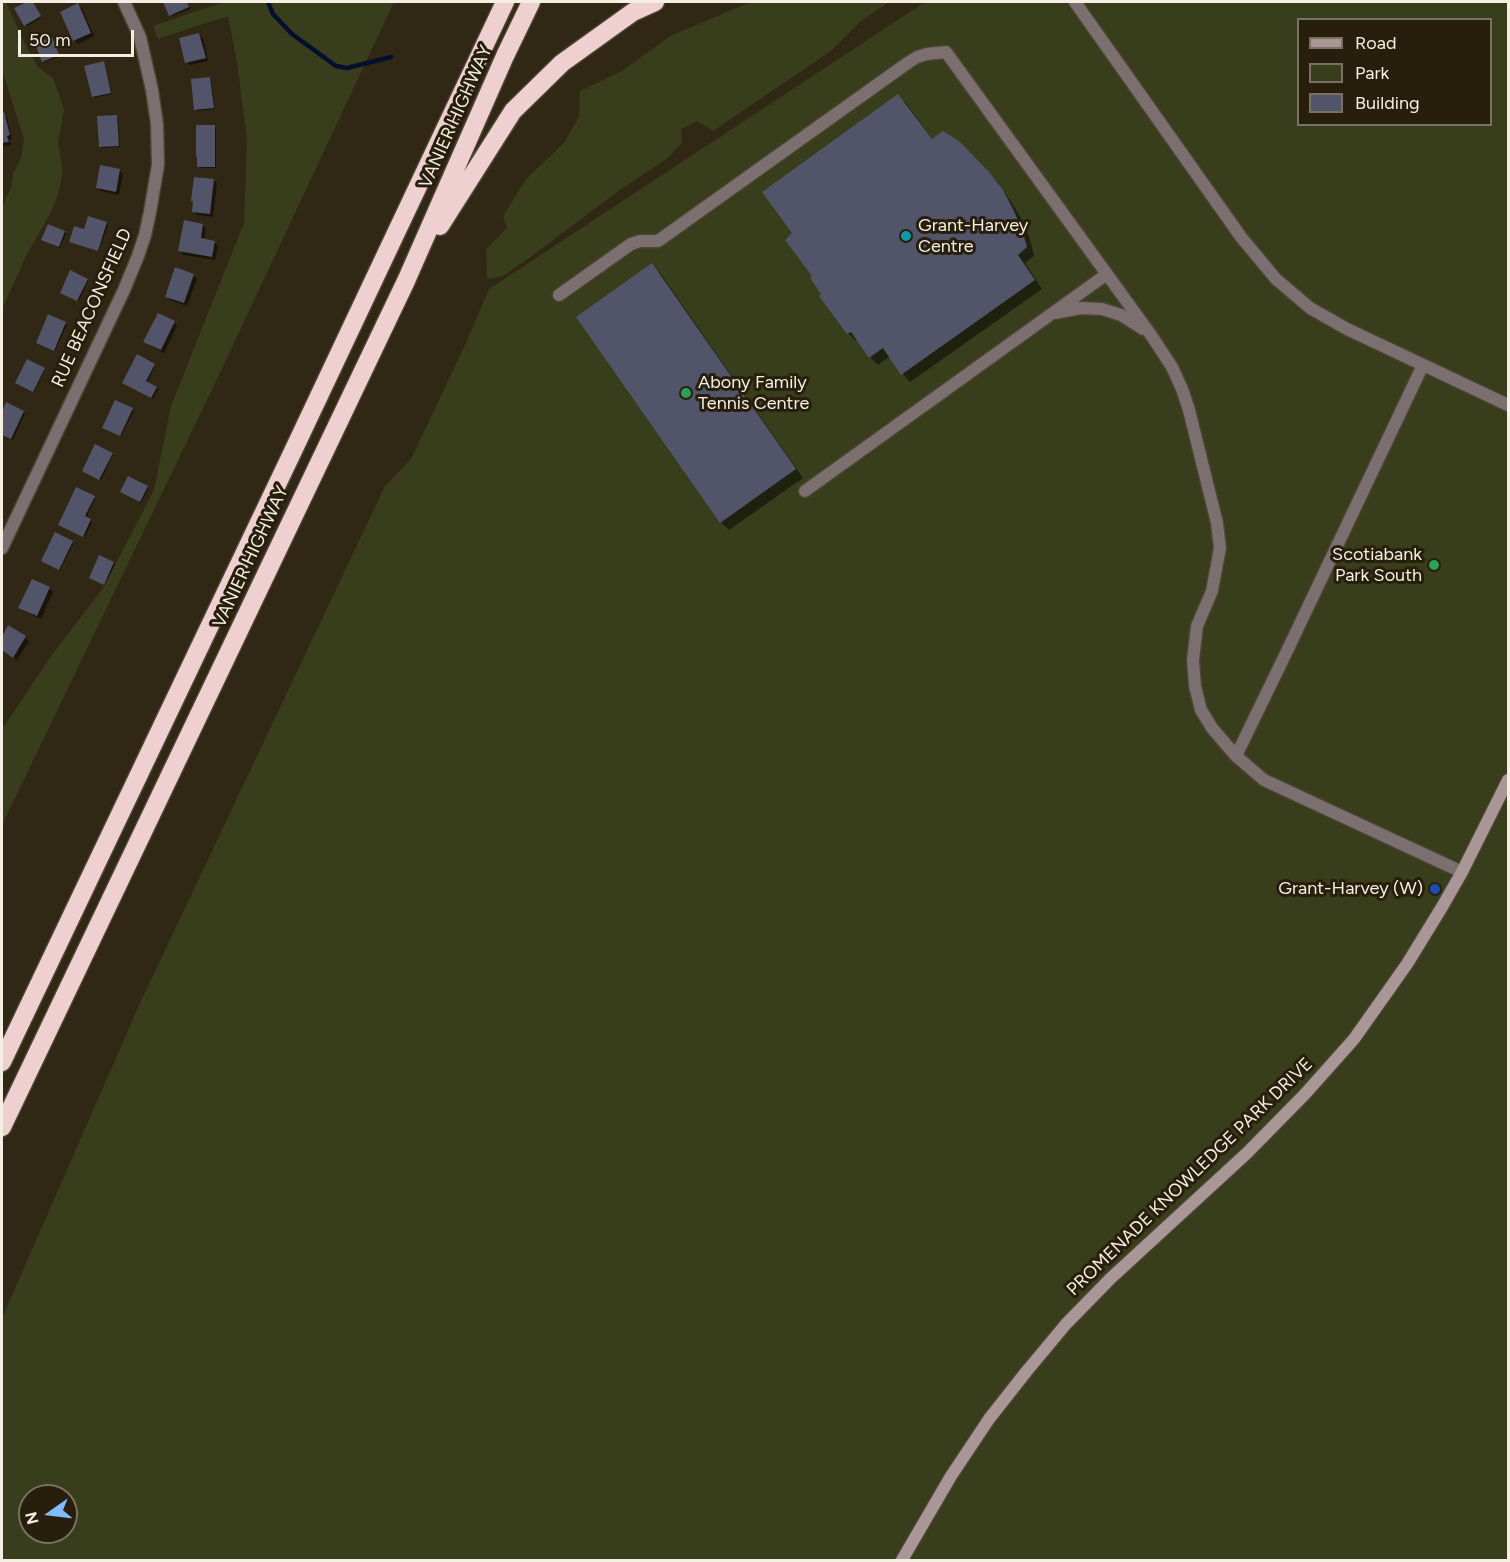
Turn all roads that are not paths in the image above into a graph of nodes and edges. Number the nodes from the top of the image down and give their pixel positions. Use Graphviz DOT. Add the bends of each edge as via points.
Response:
graph roads {
  1 [pos="124,2"];
  2 [pos="505,2"];
  3 [pos="531,2"];
  4 [pos="655,2"];
  5 [pos="1075,2"];
  6 [pos="1107,274"];
  7 [pos="406,281"];
  8 [pos="559,295"];
  9 [pos="1051,314"];
  10 [pos="1151,335"];
  11 [pos="1423,364"];
  12 [pos="1509,405"];
  13 [pos="805,490"];
  14 [pos="2,548"];
  15 [pos="1236,756"];
  16 [pos="1509,780"];
  17 [pos="1462,872"];
  18 [pos="2,1062"];
  19 [pos="2,1127"];
  20 [pos="902,1560"];
  1 -- 14 [label="street, RUE BEACONSFIELD" via="140,37 157,124 158,165 145,235 124,290"];
  2 -- 18 [label="highway, VANIER HIGHWAY"];
  3 -- 7 [label="highway, VANIER HIGHWAY"];
  4 -- 7 [label="highway" via="633,12 562,63 513,111"];
  5 -- 11 [label="street" via="1241,237 1276,279 1310,308"];
  6 -- 8 [label="street" via="946,52 927,54 909,62 658,241 631,244"];
  6 -- 9 [label="street"];
  6 -- 10 [label="street"];
  7 -- 19 [label="highway, VANIER HIGHWAY"];
  9 -- 10 [label="street" via="1081,308 1102,309 1135,322"];
  9 -- 13 [label="street"];
  10 -- 15 [label="street" via="1172,367 1189,410 1217,523 1220,548 1212,591 1197,626 1193,660 1201,710"];
  11 -- 12 [label="street"];
  11 -- 15 [label="street"];
  15 -- 17 [label="street" via="1264,780"];
  16 -- 17 [label="street, PROMENADE KNOWLEDGE PARK DRIVE"];
  17 -- 20 [label="street, PROMENADE KNOWLEDGE PARK DRIVE" via="1407,964 1354,1040 1246,1153 1111,1278 1026,1372 951,1476"];
}
